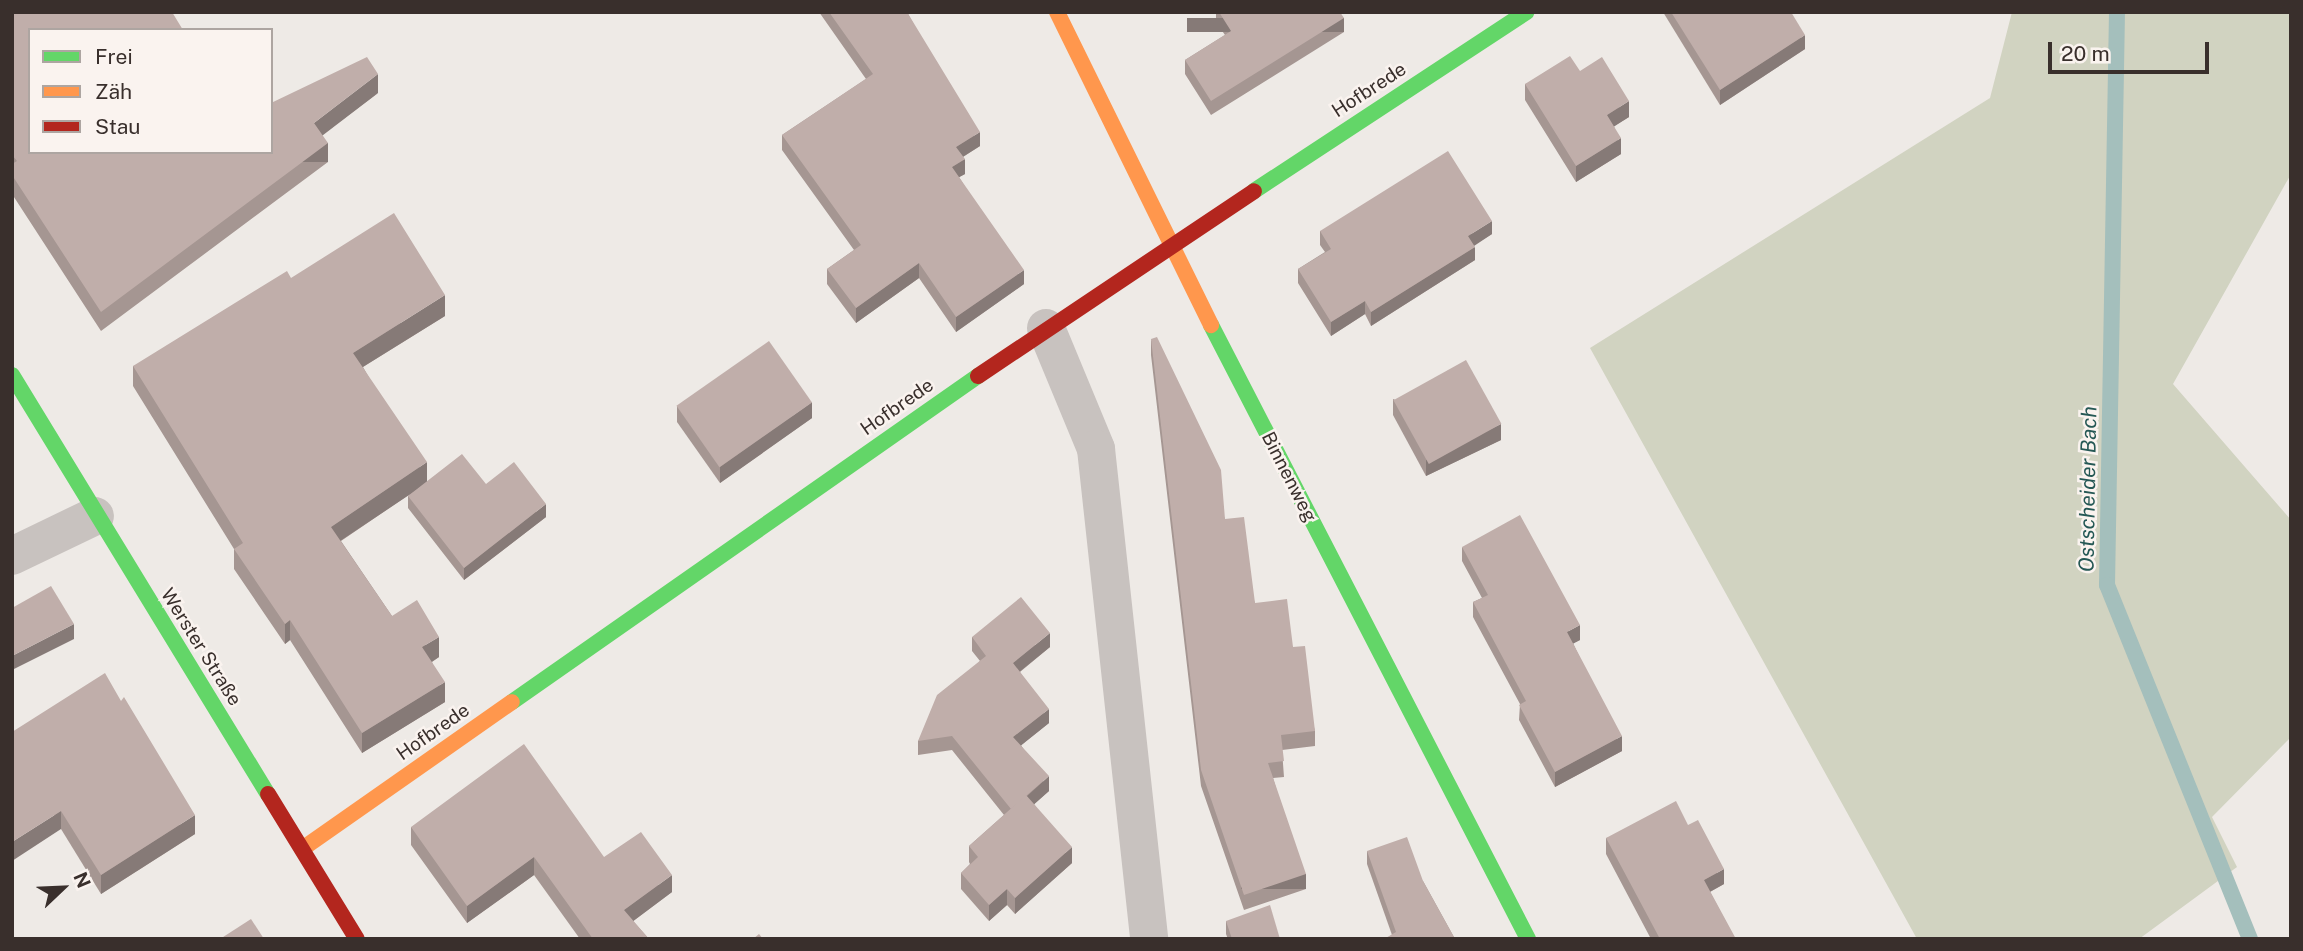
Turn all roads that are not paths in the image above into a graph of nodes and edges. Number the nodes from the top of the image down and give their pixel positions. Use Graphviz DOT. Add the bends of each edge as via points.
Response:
graph roads {
  1 [pos="1056,12"];
  2 [pos="1526,12"];
  3 [pos="1170,245"];
  4 [pos="1046,328"];
  5 [pos="12,375"];
  6 [pos="95,516"];
  7 [pos="12,556"];
  8 [pos="302,849"];
  9 [pos="358,939"];
  10 [pos="1149,939"];
  11 [pos="1528,939"];
  1 -- 3 [label="street, Binnenweg"];
  2 -- 3 [label="street, Hofbrede"];
  3 -- 4 [label="street, Hofbrede"];
  3 -- 11 [label="street, Binnenweg"];
  4 -- 8 [label="street, Hofbrede"];
  4 -- 10 [label="street" via="1096,449"];
  5 -- 6 [label="street, Werster Straße"];
  6 -- 7 [label="street"];
  6 -- 8 [label="street, Werster Straße"];
  8 -- 9 [label="street, Werster Straße"];
}
